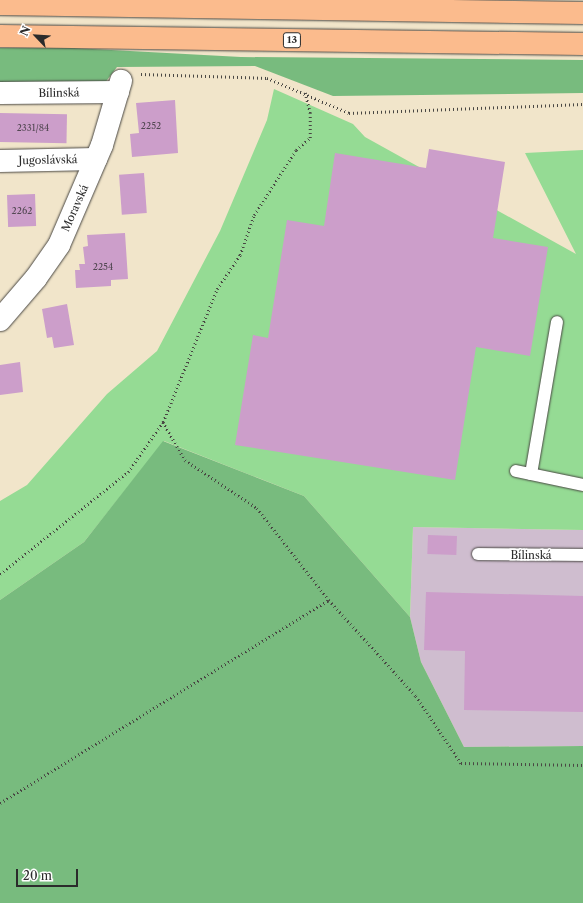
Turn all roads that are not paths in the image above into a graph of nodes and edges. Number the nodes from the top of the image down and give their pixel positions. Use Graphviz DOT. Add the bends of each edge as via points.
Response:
graph roads {
  1 [pos="0,4"];
  2 [pos="583,13"];
  3 [pos="0,36"];
  4 [pos="583,44"];
  5 [pos="120,86"];
  6 [pos="0,93"];
  7 [pos="96,159"];
  8 [pos="0,161"];
  9 [pos="3,313"];
  10 [pos="557,322"];
  11 [pos="516,471"];
  12 [pos="531,474"];
  13 [pos="583,485"];
  14 [pos="478,554"];
  15 [pos="583,555"];
  1 -- 2 [label="highway"];
  3 -- 4 [label="highway, 13"];
  5 -- 6 [label="street, Bílinská"];
  5 -- 7 [label="street, Moravská"];
  7 -- 8 [label="street, Jugoslávská"];
  7 -- 9 [label="street, Moravská" via="59,245"];
  10 -- 12 [label="lane"];
  11 -- 12 [label="lane"];
  12 -- 13 [label="lane"];
  14 -- 15 [label="lane, Bílinská"];
}
